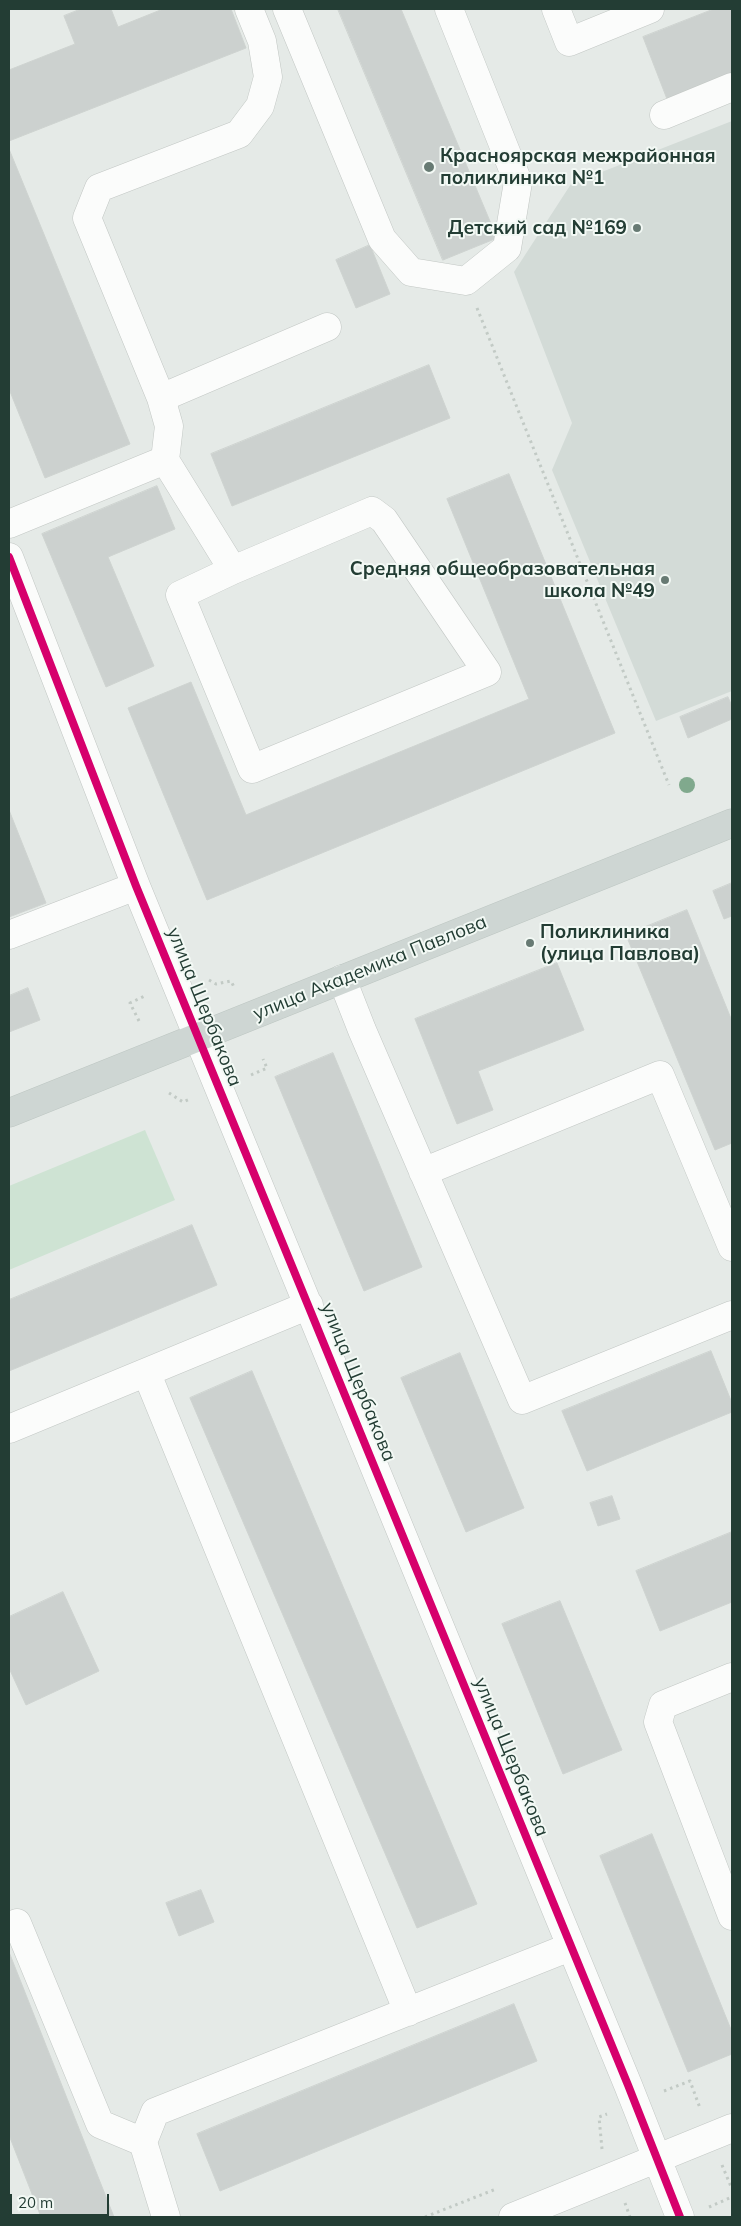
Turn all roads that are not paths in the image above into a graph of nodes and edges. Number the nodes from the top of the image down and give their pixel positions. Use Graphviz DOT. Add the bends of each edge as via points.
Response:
graph roads {
  1 [pos="249,9"];
  2 [pos="287,9"];
  3 [pos="449,9"];
  4 [pos="556,9"];
  5 [pos="650,9"];
  6 [pos="732,88"];
  7 [pos="664,115"];
  8 [pos="327,327"];
  9 [pos="161,398"];
  10 [pos="165,460"];
  11 [pos="9,524"];
  12 [pos="9,557"];
  13 [pos="233,570"];
  14 [pos="732,822"];
  15 [pos="136,886"];
  16 [pos="9,934"];
  17 [pos="342,979"];
  18 [pos="198,1036"];
  19 [pos="9,1113"];
  20 [pos="423,1172"];
  21 [pos="732,1247"];
  22 [pos="309,1305"];
  23 [pos="732,1315"];
  24 [pos="147,1374"];
  25 [pos="9,1430"];
  26 [pos="732,1677"];
  27 [pos="732,1916"];
  28 [pos="9,1926"];
  29 [pos="570,1947"];
  30 [pos="408,2012"];
  31 [pos="732,2128"];
  32 [pos="143,2142"];
  33 [pos="657,2158"];
  34 [pos="166,2217"];
  35 [pos="513,2217"];
  36 [pos="680,2217"];
  1 -- 9 [label="street" via="262,41 268,77 260,106 239,134 99,188 87,218"];
  2 -- 3 [label="street" via="382,239 411,272 466,280 507,248 518,182"];
  4 -- 5 [label="street" via="569,42"];
  6 -- 7 [label="street"];
  8 -- 9 [label="street"];
  9 -- 10 [label="street" via="169,426"];
  10 -- 11 [label="street"];
  10 -- 13 [label="street"];
  12 -- 15 [label="street, улица Щербакова"];
  13 -- 13 [label="street" via="180,595 252,768 487,672 384,520 372,511"];
  14 -- 17 [label="main road, улица Академика Павлова"];
  15 -- 16 [label="street"];
  15 -- 18 [label="street, улица Щербакова"];
  17 -- 18 [label="main road, улица Академика Павлова"];
  17 -- 20 [label="street"];
  18 -- 19 [label="main road, улица Академика Павлова"];
  18 -- 22 [label="street, улица Щербакова"];
  20 -- 21 [label="street" via="660,1075"];
  20 -- 23 [label="street" via="522,1400"];
  22 -- 24 [label="street"];
  22 -- 29 [label="street, улица Щербакова"];
  24 -- 25 [label="street"];
  24 -- 30 [label="street"];
  26 -- 27 [label="street" via="663,1706 658,1722"];
  28 -- 32 [label="street" via="16,1922 100,2124"];
  29 -- 30 [label="street"];
  29 -- 33 [label="street, улица Щербакова"];
  30 -- 32 [label="street" via="155,2112"];
  31 -- 33 [label="street"];
  32 -- 34 [label="street"];
  33 -- 35 [label="street"];
  33 -- 36 [label="street, улица Щербакова"];
}
